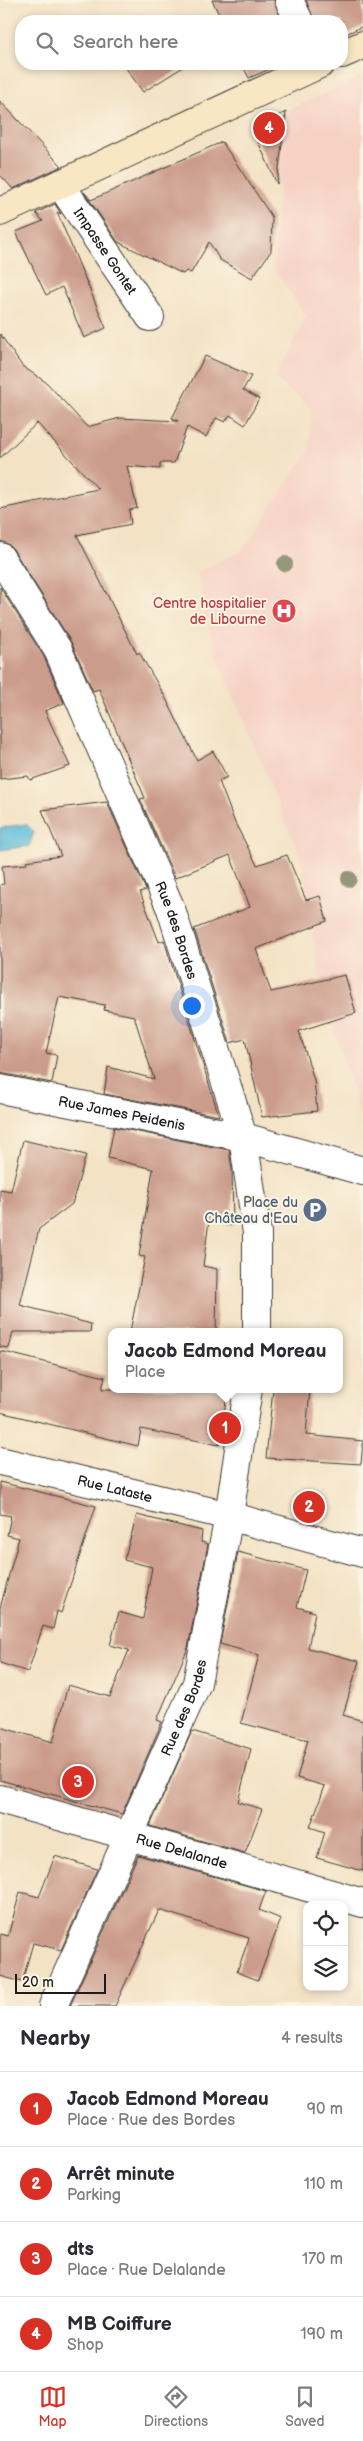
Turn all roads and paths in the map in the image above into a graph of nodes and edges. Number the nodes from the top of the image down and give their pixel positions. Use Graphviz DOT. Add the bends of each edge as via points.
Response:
graph roads {
  1 [pos="289,0"];
  2 [pos="296,15"];
  3 [pos="363,45"];
  4 [pos="348,51"];
  5 [pos="306,70"];
  6 [pos="60,184"];
  7 [pos="0,212"];
  8 [pos="150,317"];
  9 [pos="0,557"];
  10 [pos="0,1089"];
  11 [pos="243,1137"];
  12 [pos="363,1171"];
  13 [pos="257,1328"];
  14 [pos="247,1393"];
  15 [pos="0,1461"];
  16 [pos="228,1516"];
  17 [pos="363,1553"];
  18 [pos="0,1799"];
  19 [pos="128,1836"];
  20 [pos="363,1903"];
  21 [pos="53,2006"];
  1 -- 2 [label="street"];
  3 -- 4 [label="main road"];
  5 -- 6 [label="main road"];
  6 -- 7 [label="main road"];
  6 -- 8 [label="street, Impasse Gontet"];
  9 -- 11 [label="street, Rue des Bordes" via="58,650 171,909"];
  10 -- 11 [label="street, Rue James Peidenis"];
  11 -- 12 [label="street"];
  11 -- 13 [label="street, Rue des Bordes" via="257,1233"];
  14 -- 16 [label="street, Rue des Bordes"];
  15 -- 16 [label="street, Rue Lataste"];
  16 -- 17 [label="street, Rue Lataste"];
  16 -- 19 [label="street, Rue des Bordes" via="197,1683"];
  18 -- 19 [label="street, Rue Delalande"];
  19 -- 20 [label="street, Rue Delalande"];
  19 -- 21 [label="street, Rue des Bordes"];
}
